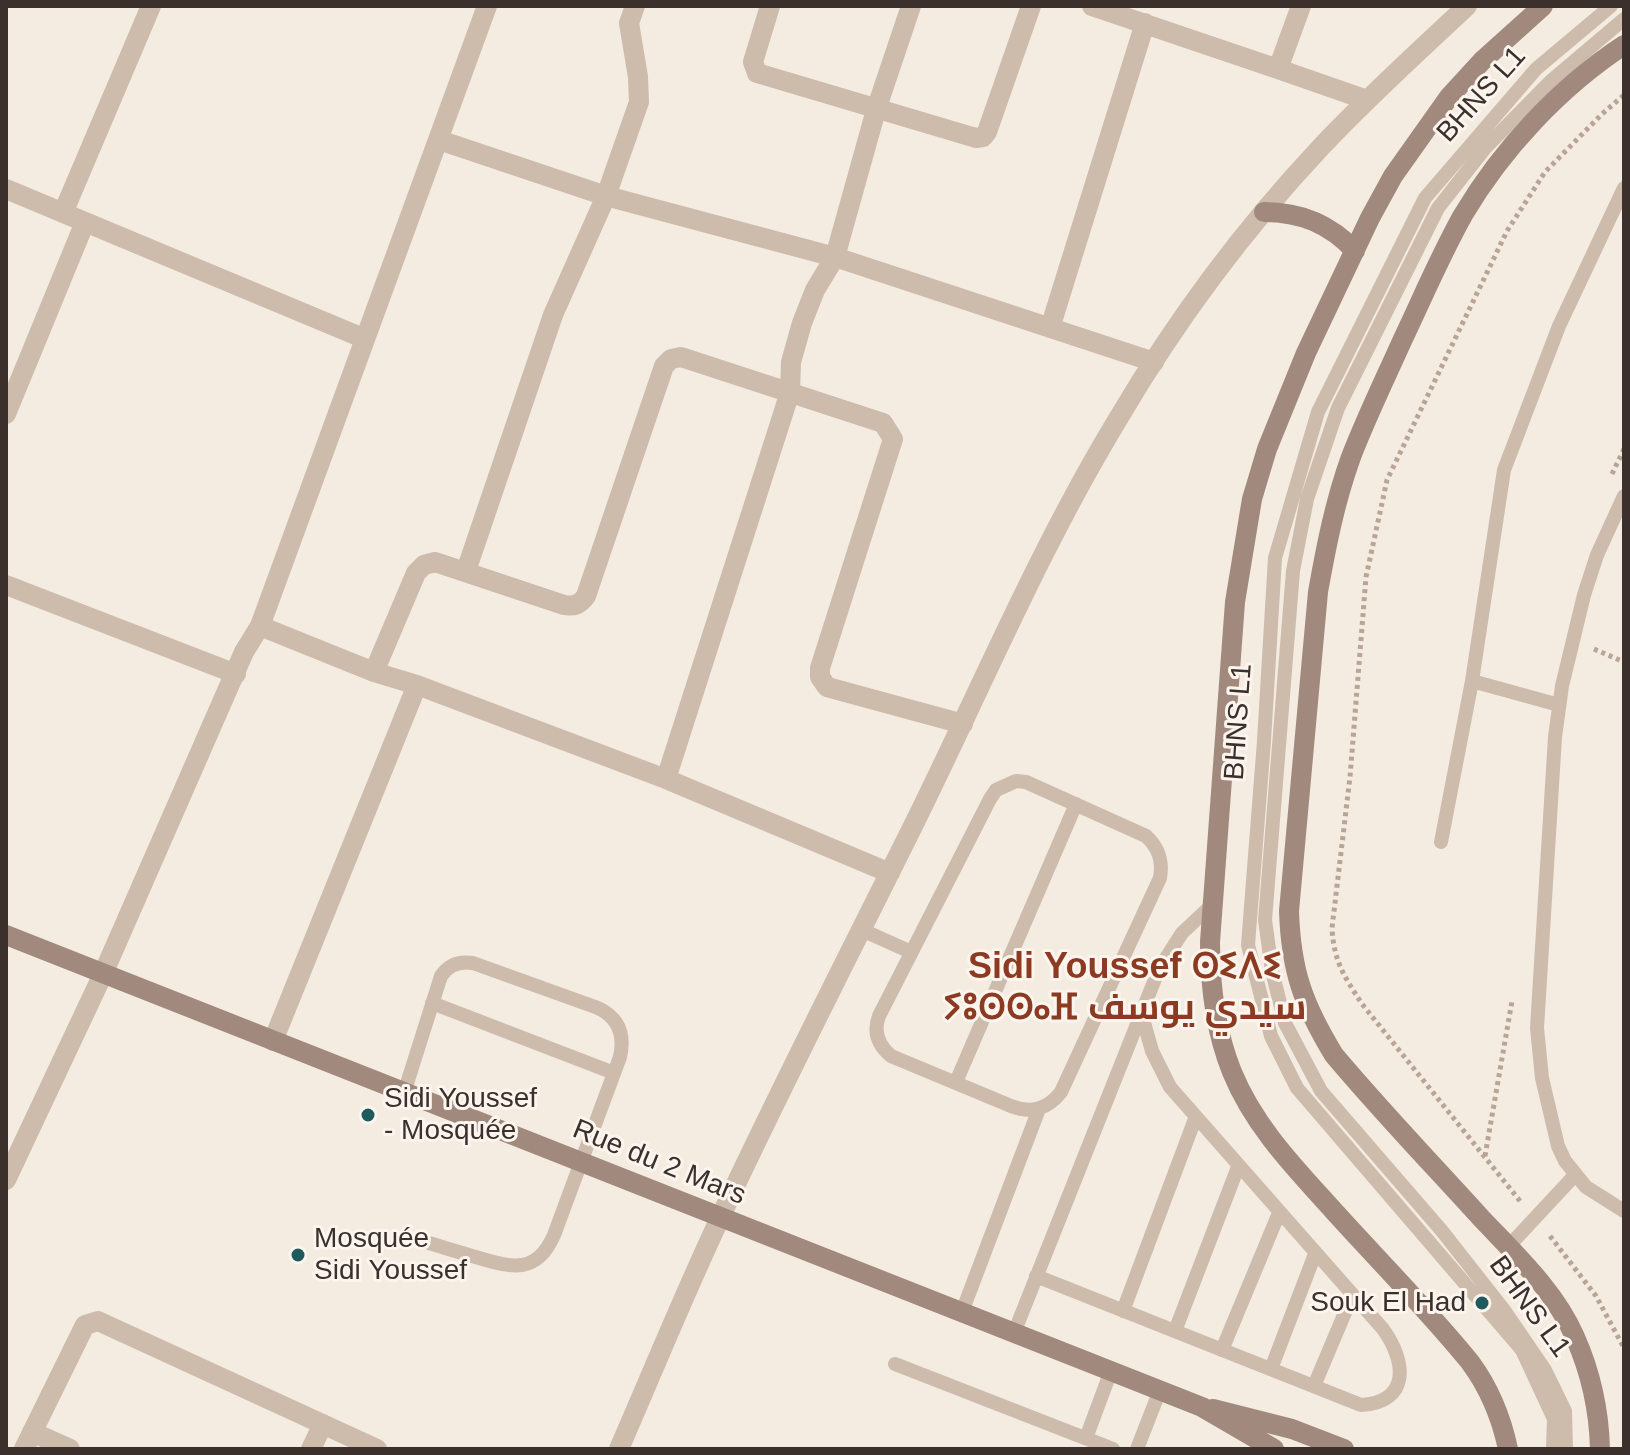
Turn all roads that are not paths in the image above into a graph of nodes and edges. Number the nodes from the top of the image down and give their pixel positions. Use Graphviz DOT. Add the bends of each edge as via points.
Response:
graph roads {
  1 [pos="151,6"];
  2 [pos="487,6"];
  3 [pos="635,6"];
  4 [pos="770,6"];
  5 [pos="911,6"];
  6 [pos="1031,6"];
  7 [pos="1092,6"];
  8 [pos="1301,6"];
  9 [pos="1467,6"];
  10 [pos="1543,6"];
  11 [pos="1611,6"];
  12 [pos="1624,19"];
  13 [pos="1145,23"];
  14 [pos="1624,45"];
  15 [pos="1278,69"];
  16 [pos="1367,100"];
  17 [pos="876,110"];
  18 [pos="439,140"];
  19 [pos="1624,188"];
  20 [pos="6,189"];
  21 [pos="606,196"];
  22 [pos="1264,212"];
  23 [pos="63,213"];
  24 [pos="85,222"];
  25 [pos="1355,251"];
  26 [pos="835,257"];
  27 [pos="1050,328"];
  28 [pos="363,338"];
  29 [pos="1154,362"];
  30 [pos="13,378"];
  31 [pos="790,392"];
  32 [pos="6,414"];
  33 [pos="1624,496"];
  34 [pos="466,571"];
  35 [pos="6,585"];
  36 [pos="260,626"];
  37 [pos="374,672"];
  38 [pos="236,674"];
  39 [pos="1472,681"];
  40 [pos="417,685"];
  41 [pos="1559,705"];
  42 [pos="963,724"];
  43 [pos="666,779"];
  44 [pos="1076,804"];
  45 [pos="1441,842"];
  46 [pos="890,873"];
  47 [pos="1212,905"];
  48 [pos="862,930"];
  49 [pos="6,935"];
  50 [pos="911,952"];
  51 [pos="103,974"];
  52 [pos="432,1003"];
  53 [pos="1141,1012"];
  54 [pos="273,1041"];
  55 [pos="614,1073"];
  56 [pos="956,1082"];
  57 [pos="404,1093"];
  58 [pos="1039,1109"];
  59 [pos="1195,1119"];
  60 [pos="581,1163"];
  61 [pos="1238,1167"];
  62 [pos="1575,1175"];
  63 [pos="6,1180"];
  64 [pos="1624,1211"];
  65 [pos="1279,1213"];
  66 [pos="720,1218"];
  67 [pos="429,1243"];
  68 [pos="1508,1247"];
  69 [pos="1315,1254"];
  70 [pos="1036,1276"];
  71 [pos="1352,1296"];
  72 [pos="1123,1311"];
  73 [pos="962,1312"];
  74 [pos="1175,1331"];
  75 [pos="1014,1333"];
  76 [pos="1222,1350"];
  77 [pos="895,1364"];
  78 [pos="1271,1369"];
  79 [pos="1111,1371"];
  80 [pos="1314,1386"];
  81 [pos="1160,1390"];
  82 [pos="1202,1407"];
  83 [pos="323,1424"];
  84 [pos="1086,1438"];
  85 [pos="28,1440"];
  86 [pos="70,1449"];
  87 [pos="311,1449"];
  88 [pos="377,1449"];
  89 [pos="619,1449"];
  90 [pos="1113,1449"];
  91 [pos="1137,1449"];
  92 [pos="1274,1449"];
  93 [pos="1344,1449"];
  94 [pos="1508,1449"];
  95 [pos="1553,1449"];
  96 [pos="1566,1449"];
  97 [pos="1600,1449"];
  1 -- 23 [label="street"];
  2 -- 18 [label="street"];
  3 -- 21 [label="street" via="629,23 639,102"];
  4 -- 17 [label="street" via="753,62 757,73"];
  5 -- 17 [label="street"];
  6 -- 17 [label="street" via="983,137"];
  7 -- 13 [label="street"];
  8 -- 15 [label="street"];
  9 -- 16 [label="street"];
  10 -- 25 [label="street" via="1482,61 1442,107 1393,176"];
  11 -- 95 [label="lane, BHNS L1" via="1536,69 1425,198 1318,412 1275,558 1248,945 1271,1036 1297,1088 1522,1350 1554,1419"];
  12 -- 96 [label="lane, BHNS L1" via="1552,80 1438,208 1338,408 1307,499 1293,571 1265,920 1285,1023 1321,1091 1504,1310 1545,1370 1565,1411"];
  13 -- 15 [label="street"];
  13 -- 27 [label="street"];
  14 -- 68 [label="street" via="1578,79 1517,141 1465,212 1444,251 1350,460 1326,548 1312,637 1289,911 1301,992 1334,1055"];
  15 -- 16 [label="street"];
  16 -- 22 [label="street"];
  17 -- 26 [label="street"];
  18 -- 21 [label="street"];
  18 -- 28 [label="street"];
  19 -- 39 [label="lane" via="1559,326 1504,470"];
  20 -- 23 [label="street"];
  21 -- 26 [label="street"];
  21 -- 34 [label="street" via="553,315"];
  22 -- 25 [label="street" via="1314,221"];
  22 -- 29 [label="street"];
  23 -- 24 [label="street"];
  24 -- 28 [label="street"];
  24 -- 30 [label="street"];
  25 -- 47 [label="street" via="1285,401 1252,499 1235,602"];
  26 -- 27 [label="street"];
  26 -- 31 [label="street" via="802,323 791,362"];
  27 -- 29 [label="street"];
  28 -- 36 [label="street"];
  29 -- 42 [label="street" via="1078,489"];
  30 -- 32 [label="street"];
  31 -- 34 [label="street" via="681,357 671,359 664,366 581,602 564,605"];
  31 -- 42 [label="street" via="883,423 893,439 820,668 823,684"];
  31 -- 43 [label="street"];
  33 -- 41 [label="lane" via="1584,595"];
  34 -- 37 [label="street" via="435,562 416,573"];
  35 -- 38 [label="street"];
  36 -- 37 [label="street"];
  36 -- 38 [label="street"];
  37 -- 40 [label="street"];
  38 -- 51 [label="street"];
  39 -- 41 [label="lane"];
  39 -- 45 [label="lane"];
  40 -- 43 [label="street"];
  40 -- 54 [label="street"];
  41 -- 62 [label="lane" via="1537,1028 1558,1146"];
  42 -- 46 [label="street"];
  43 -- 46 [label="street"];
  44 -- 50 [label="lane" via="1026,782 996,790"];
  44 -- 56 [label="lane"];
  44 -- 58 [label="lane" via="1146,836 1158,851 1162,869 1061,1092"];
  46 -- 48 [label="street"];
  47 -- 53 [label="lane" via="1170,950"];
  47 -- 94 [label="street" via="1210,978 1215,1013 1245,1099 1282,1153 1470,1362 1494,1402"];
  48 -- 50 [label="lane"];
  48 -- 66 [label="street"];
  49 -- 51 [label="street, Rue du 2 Mars"];
  50 -- 56 [label="lane" via="876,1024 879,1042 891,1056"];
  51 -- 54 [label="street, Rue du 2 Mars"];
  51 -- 63 [label="street"];
  52 -- 55 [label="lane"];
  52 -- 55 [label="lane" via="445,970 466,962 598,1008 621,1032"];
  52 -- 57 [label="lane"];
  53 -- 59 [label="lane" via="1160,1070"];
  53 -- 70 [label="lane"];
  54 -- 57 [label="street, Rue du 2 Mars"];
  55 -- 60 [label="lane"];
  56 -- 58 [label="lane" via="1020,1109"];
  57 -- 60 [label="street, Rue du 2 Mars"];
  58 -- 73 [label="lane"];
  59 -- 61 [label="lane"];
  59 -- 72 [label="lane"];
  60 -- 66 [label="street, Rue du 2 Mars"];
  60 -- 67 [label="lane" via="548,1247 529,1264 503,1266"];
  61 -- 65 [label="lane"];
  61 -- 74 [label="lane"];
  62 -- 64 [label="lane"];
  62 -- 68 [label="lane"];
  65 -- 69 [label="lane"];
  65 -- 76 [label="lane"];
  66 -- 73 [label="street, Rue du 2 Mars"];
  66 -- 89 [label="street"];
  68 -- 97 [label="street" via="1544,1287 1574,1335 1594,1392"];
  69 -- 71 [label="lane"];
  69 -- 78 [label="lane"];
  70 -- 72 [label="lane"];
  70 -- 75 [label="lane"];
  71 -- 80 [label="lane"];
  71 -- 80 [label="lane" via="1392,1341 1400,1380 1385,1400 1361,1405"];
  72 -- 74 [label="lane"];
  73 -- 75 [label="street, Rue du 2 Mars"];
  74 -- 76 [label="lane"];
  75 -- 79 [label="street, Rue du 2 Mars"];
  76 -- 78 [label="lane"];
  77 -- 84 [label="lane"];
  78 -- 80 [label="lane"];
  79 -- 81 [label="street, Rue du 2 Mars"];
  79 -- 84 [label="lane"];
  81 -- 82 [label="street, Rue du 2 Mars"];
  81 -- 91 [label="lane"];
  82 -- 92 [label="street, Rue du 2 Mars"];
  82 -- 93 [label="street, Rue du 2 Mars" via="1263,1420"];
  83 -- 85 [label="street" via="98,1321 85,1325"];
  83 -- 87 [label="street"];
  83 -- 88 [label="street"];
  84 -- 90 [label="lane"];
  85 -- 86 [label="street"];
}
